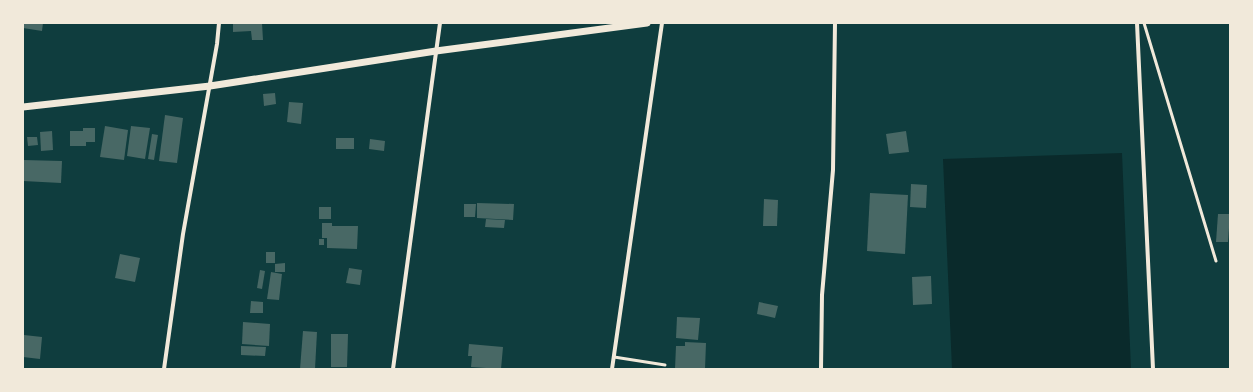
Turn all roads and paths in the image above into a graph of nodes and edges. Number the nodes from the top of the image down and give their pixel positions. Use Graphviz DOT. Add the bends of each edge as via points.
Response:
graph roads {
  1 [pos="219,23"];
  2 [pos="440,23"];
  3 [pos="647,23"];
  4 [pos="662,23"];
  5 [pos="835,23"];
  6 [pos="1137,23"];
  7 [pos="1144,23"];
  8 [pos="436,50"];
  9 [pos="210,86"];
  10 [pos="23,106"];
  11 [pos="1216,261"];
  12 [pos="614,357"];
  13 [pos="665,366"];
  14 [pos="164,369"];
  15 [pos="393,369"];
  16 [pos="612,369"];
  17 [pos="821,369"];
  18 [pos="1153,369"];
  1 -- 9 [label="street"];
  2 -- 8 [label="street"];
  3 -- 8 [label="street"];
  4 -- 12 [label="street"];
  5 -- 17 [label="street" via="833,170 822,295"];
  6 -- 18 [label="street"];
  7 -- 11 [label="lane"];
  8 -- 9 [label="street"];
  8 -- 15 [label="street"];
  9 -- 10 [label="street"];
  9 -- 14 [label="street" via="183,234"];
  12 -- 13 [label="lane"];
  12 -- 16 [label="street"];
}
